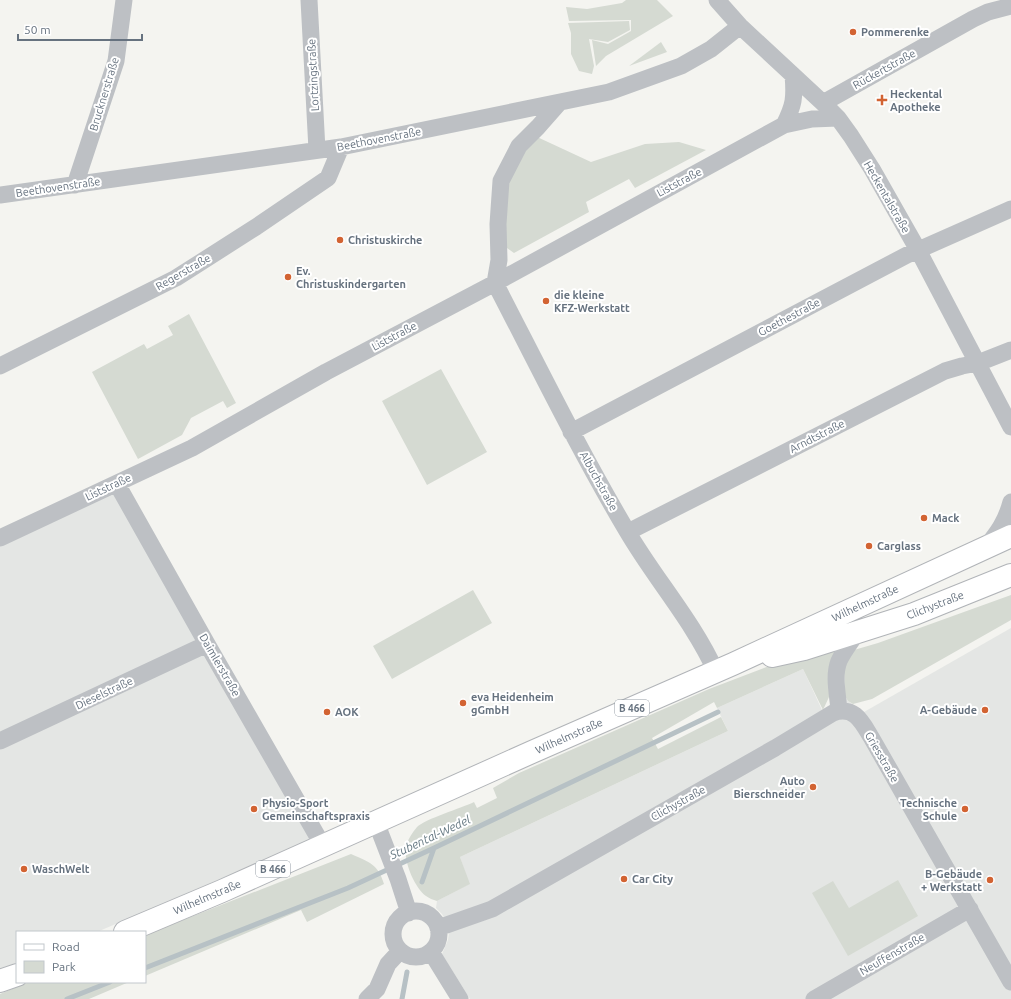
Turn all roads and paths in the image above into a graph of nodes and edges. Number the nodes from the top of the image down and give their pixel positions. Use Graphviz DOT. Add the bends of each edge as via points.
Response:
graph roads {
  1 [pos="124,0"];
  2 [pos="309,0"];
  3 [pos="717,0"];
  4 [pos="1011,6"];
  5 [pos="740,26"];
  6 [pos="793,75"];
  7 [pos="560,102"];
  8 [pos="822,102"];
  9 [pos="838,118"];
  10 [pos="784,125"];
  11 [pos="341,147"];
  12 [pos="317,150"];
  13 [pos="75,185"];
  14 [pos="0,195"];
  15 [pos="1011,209"];
  16 [pos="918,250"];
  17 [pos="495,283"];
  18 [pos="1011,350"];
  19 [pos="978,364"];
  20 [pos="0,366"];
  21 [pos="1011,427"];
  22 [pos="571,432"];
  23 [pos="117,484"];
  24 [pos="1011,502"];
  25 [pos="628,532"];
  26 [pos="1011,536"];
  27 [pos="0,538"];
  28 [pos="986,547"];
  29 [pos="1006,579"];
  30 [pos="858,631"];
  31 [pos="207,644"];
  32 [pos="724,668"];
  33 [pos="839,711"];
  34 [pos="0,741"];
  35 [pos="376,822"];
  36 [pos="323,846"];
  37 [pos="970,909"];
  38 [pos="409,913"];
  39 [pos="438,928"];
  40 [pos="127,931"];
  41 [pos="400,951"];
  42 [pos="431,952"];
  43 [pos="16,975"];
  44 [pos="0,981"];
  45 [pos="1011,982"];
  46 [pos="367,999"];
  47 [pos="460,999"];
  48 [pos="814,999"];
  1 -- 13 [label="street, Brucknerstraße" via="116,60"];
  2 -- 12 [label="street, Lortzingstraße"];
  3 -- 5 [label="street, Heckentalstraße"];
  4 -- 8 [label="street, Rückertstraße" via="973,19"];
  5 -- 6 [label="street, Heckentalstraße"];
  5 -- 7 [label="street, Beethovenstraße" via="711,49 681,66 609,92"];
  6 -- 8 [label="street, Heckentalstraße"];
  6 -- 10 [label="street" via="795,93 792,109"];
  7 -- 11 [label="street, Beethovenstraße"];
  7 -- 17 [label="street" via="519,146 501,181 499,260"];
  8 -- 9 [label="street, Heckentalstraße"];
  9 -- 10 [label="street, Liststraße"];
  9 -- 16 [label="street, Heckentalstraße" via="872,169"];
  10 -- 17 [label="street, Liststraße"];
  11 -- 12 [label="street, Beethovenstraße"];
  11 -- 20 [label="street, Regerstraße" via="328,178 256,227 176,278"];
  12 -- 13 [label="street, Beethovenstraße"];
  13 -- 14 [label="street, Beethovenstraße"];
  15 -- 16 [label="street, Goethestraße"];
  16 -- 19 [label="street, Heckentalstraße"];
  16 -- 22 [label="street, Goethestraße"];
  17 -- 22 [label="street, Albuchstraße"];
  17 -- 23 [label="street, Liststraße" via="326,372 192,448"];
  18 -- 19 [label="street, Arndtstraße"];
  19 -- 21 [label="street, Heckentalstraße"];
  19 -- 25 [label="street, Arndtstraße" via="946,371"];
  22 -- 25 [label="street, Albuchstraße"];
  23 -- 27 [label="street, Liststraße"];
  23 -- 31 [label="street, Daimlerstraße"];
  24 -- 28 [label="street" via="1005,521"];
  25 -- 32 [label="street, Albuchstraße" via="702,643"];
  26 -- 28 [label="main road, Wilhelmstraße / B 466"];
  28 -- 32 [label="main road, Wilhelmstraße / B 466"];
  29 -- 30 [label="main road, Clichystraße / B 466"];
  30 -- 32 [label="main road, Clichystraße / B 466" via="804,649"];
  30 -- 33 [label="street" via="837,668"];
  31 -- 34 [label="street, Dieselstraße"];
  31 -- 36 [label="street, Daimlerstraße"];
  32 -- 35 [label="main road, Wilhelmstraße / B 466"];
  33 -- 37 [label="street, Griesstraße" via="851,712 860,719"];
  33 -- 39 [label="street, Clichystraße" via="492,909"];
  35 -- 36 [label="main road, Wilhelmstraße / B 466"];
  35 -- 38 [label="street"];
  36 -- 40 [label="main road, Wilhelmstraße / B 466"];
  37 -- 45 [label="street, Griesstraße"];
  37 -- 48 [label="street, Neuffenstraße"];
  38 -- 39 [label="street" via="415,911 427,914"];
  38 -- 41 [label="street" via="398,920 393,933"];
  39 -- 42 [label="street" via="437,943"];
  41 -- 42 [label="street" via="415,957"];
  41 -- 46 [label="street" via="388,964 377,989"];
  42 -- 47 [label="street"];
  43 -- 44 [label="main road"];
}
